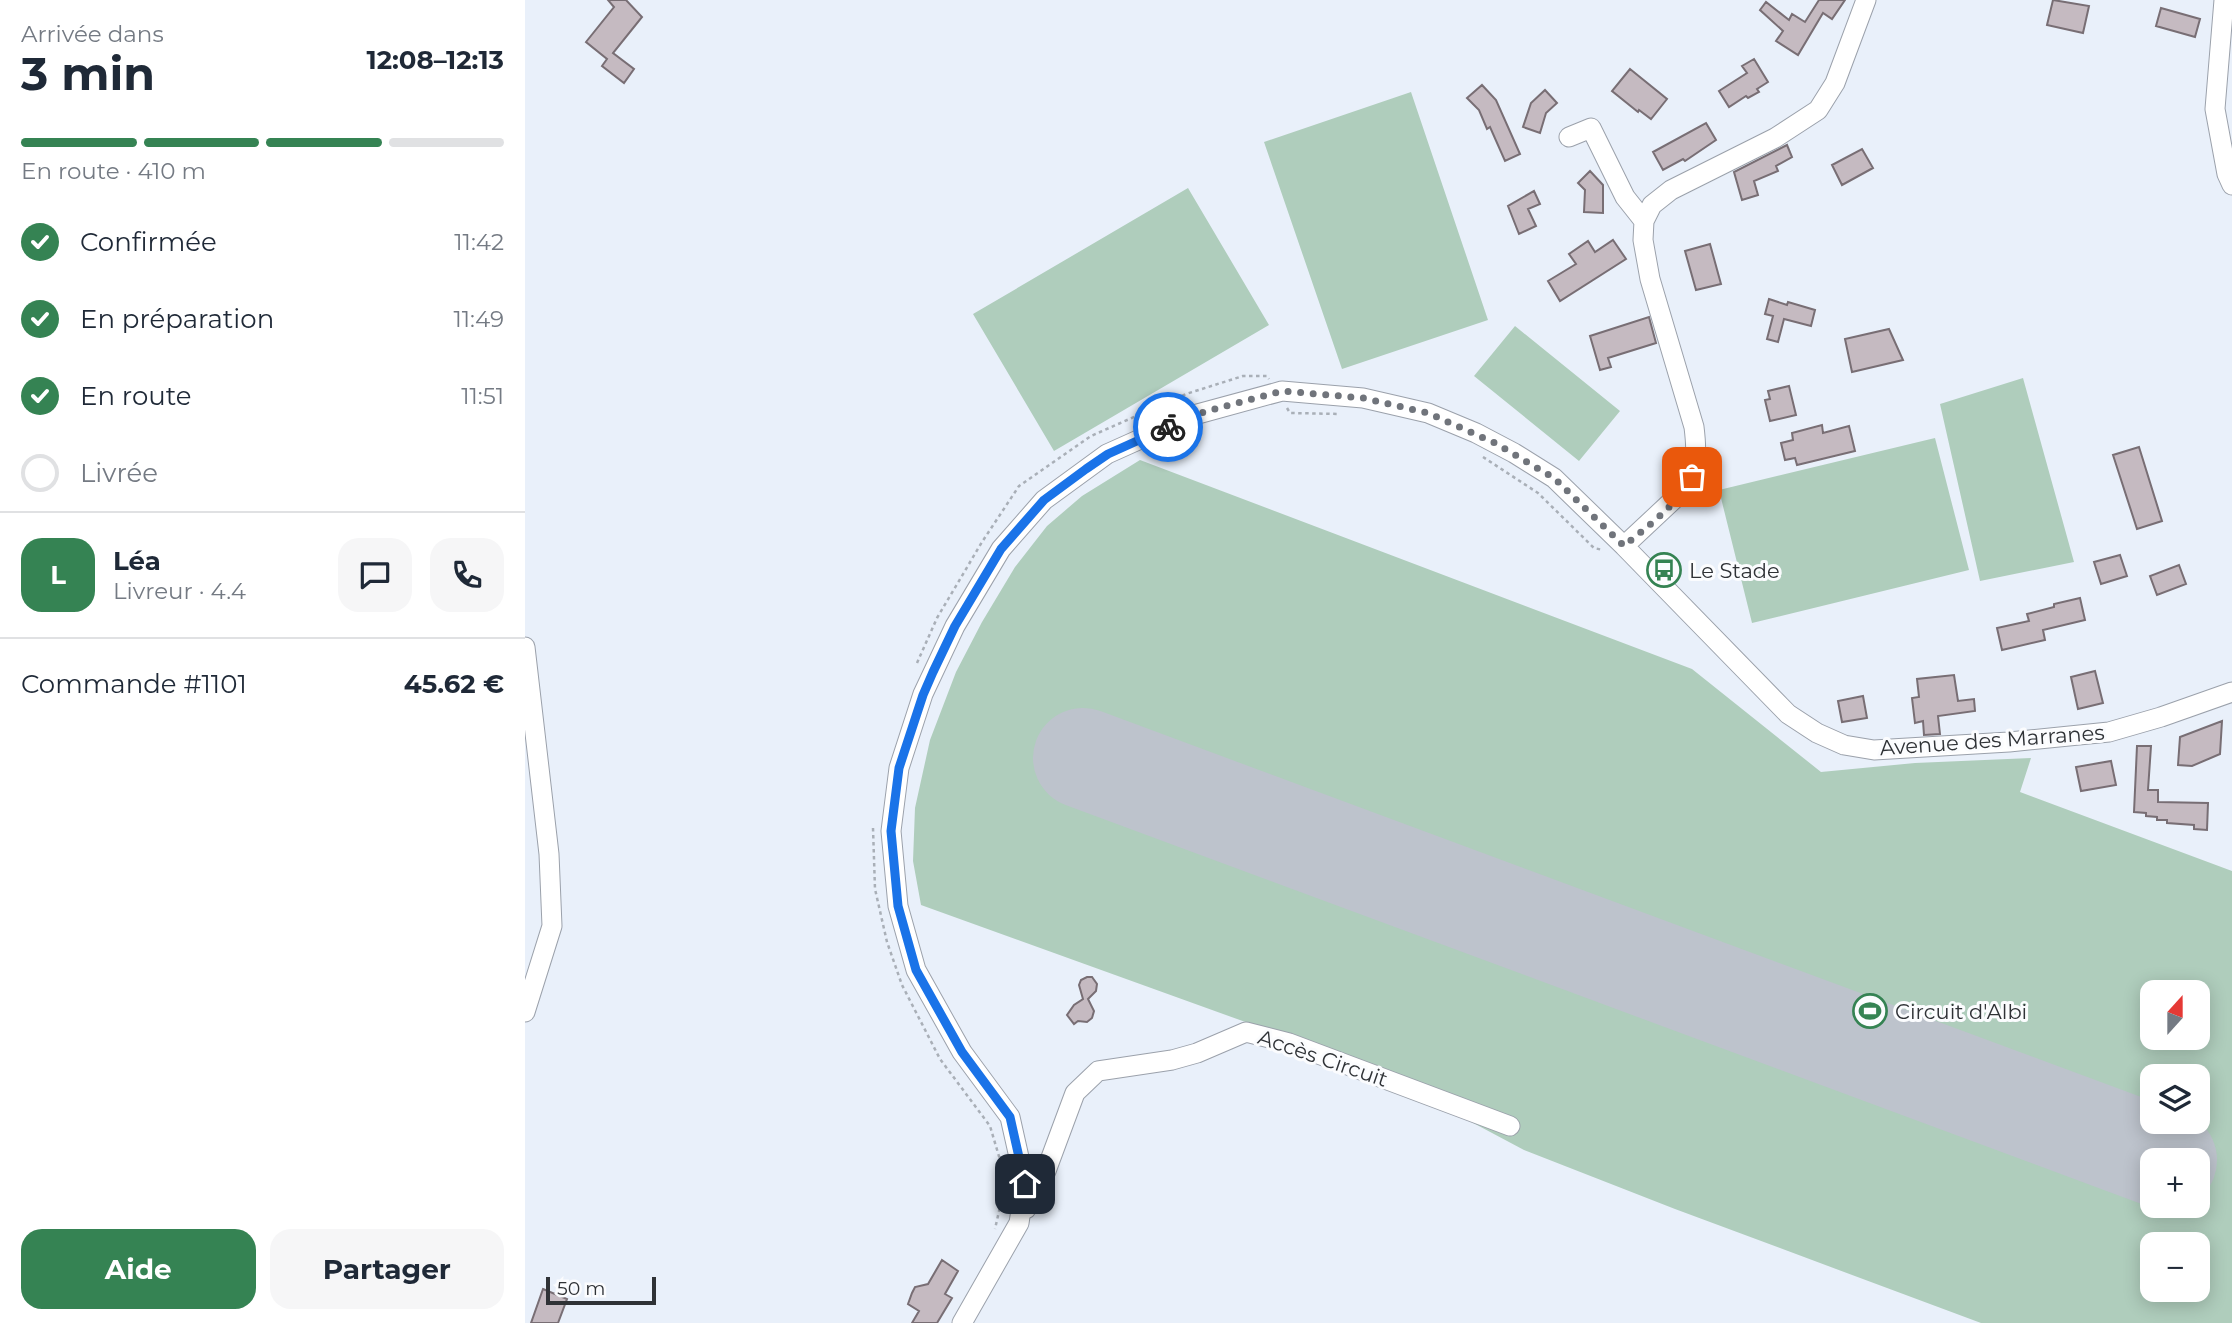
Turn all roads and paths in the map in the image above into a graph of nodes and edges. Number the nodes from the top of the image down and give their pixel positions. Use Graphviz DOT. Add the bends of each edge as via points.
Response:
graph roads {
  1 [pos="1866,0"];
  2 [pos="2224,0"];
  3 [pos="1569,137"];
  4 [pos="2232,185"];
  5 [pos="1644,221"];
  6 [pos="1277,393"];
  7 [pos="1342,414"];
  8 [pos="1480,455"];
  9 [pos="1620,542"];
  10 [pos="525,647"];
  11 [pos="917,663"];
  12 [pos="2232,692"];
  13 [pos="874,818"];
  14 [pos="525,1012"];
  15 [pos="1510,1126"];
  16 [pos="1019,1223"];
  17 [pos="993,1235"];
  18 [pos="962,1323"];
  1 -- 5 [label="street" via="1835,83 1818,110 1775,138 1671,190 1652,205"];
  2 -- 4 [label="street" via="2215,109"];
  3 -- 5 [label="street" via="1591,128 1625,197"];
  5 -- 9 [label="street" via="1650,279 1694,427 1697,452 1692,477"];
  6 -- 7 [label="path" via="1290,413"];
  6 -- 9 [label="street, Avenue des Marranes" via="1363,398 1428,413 1476,433 1554,478"];
  6 -- 11 [label="path" via="1267,376 1243,376 1186,394 1091,436 1019,486 937,618"];
  6 -- 16 [label="street, Avenue des Marranes" via="1193,415 1108,454 1044,500 1001,549 955,626 923,695 899,768 891,831 898,906 916,970 962,1052 1010,1117 1025,1184"];
  8 -- 9 [label="path" via="1538,493 1594,548 1602,551"];
  9 -- 12 [label="street, Avenue des Marranes" via="1788,714 1845,745 1874,750 2109,733"];
  10 -- 14 [label="street" via="549,853 552,926"];
  13 -- 17 [label="path" via="875,889 902,985 940,1059 990,1126 1006,1180"];
  15 -- 16 [label="street, Accès Circuit" via="1289,1043 1245,1032 1172,1060 1098,1071 1075,1093 1046,1171"];
  16 -- 18 [label="street, Avenue des Marranes"];
}
